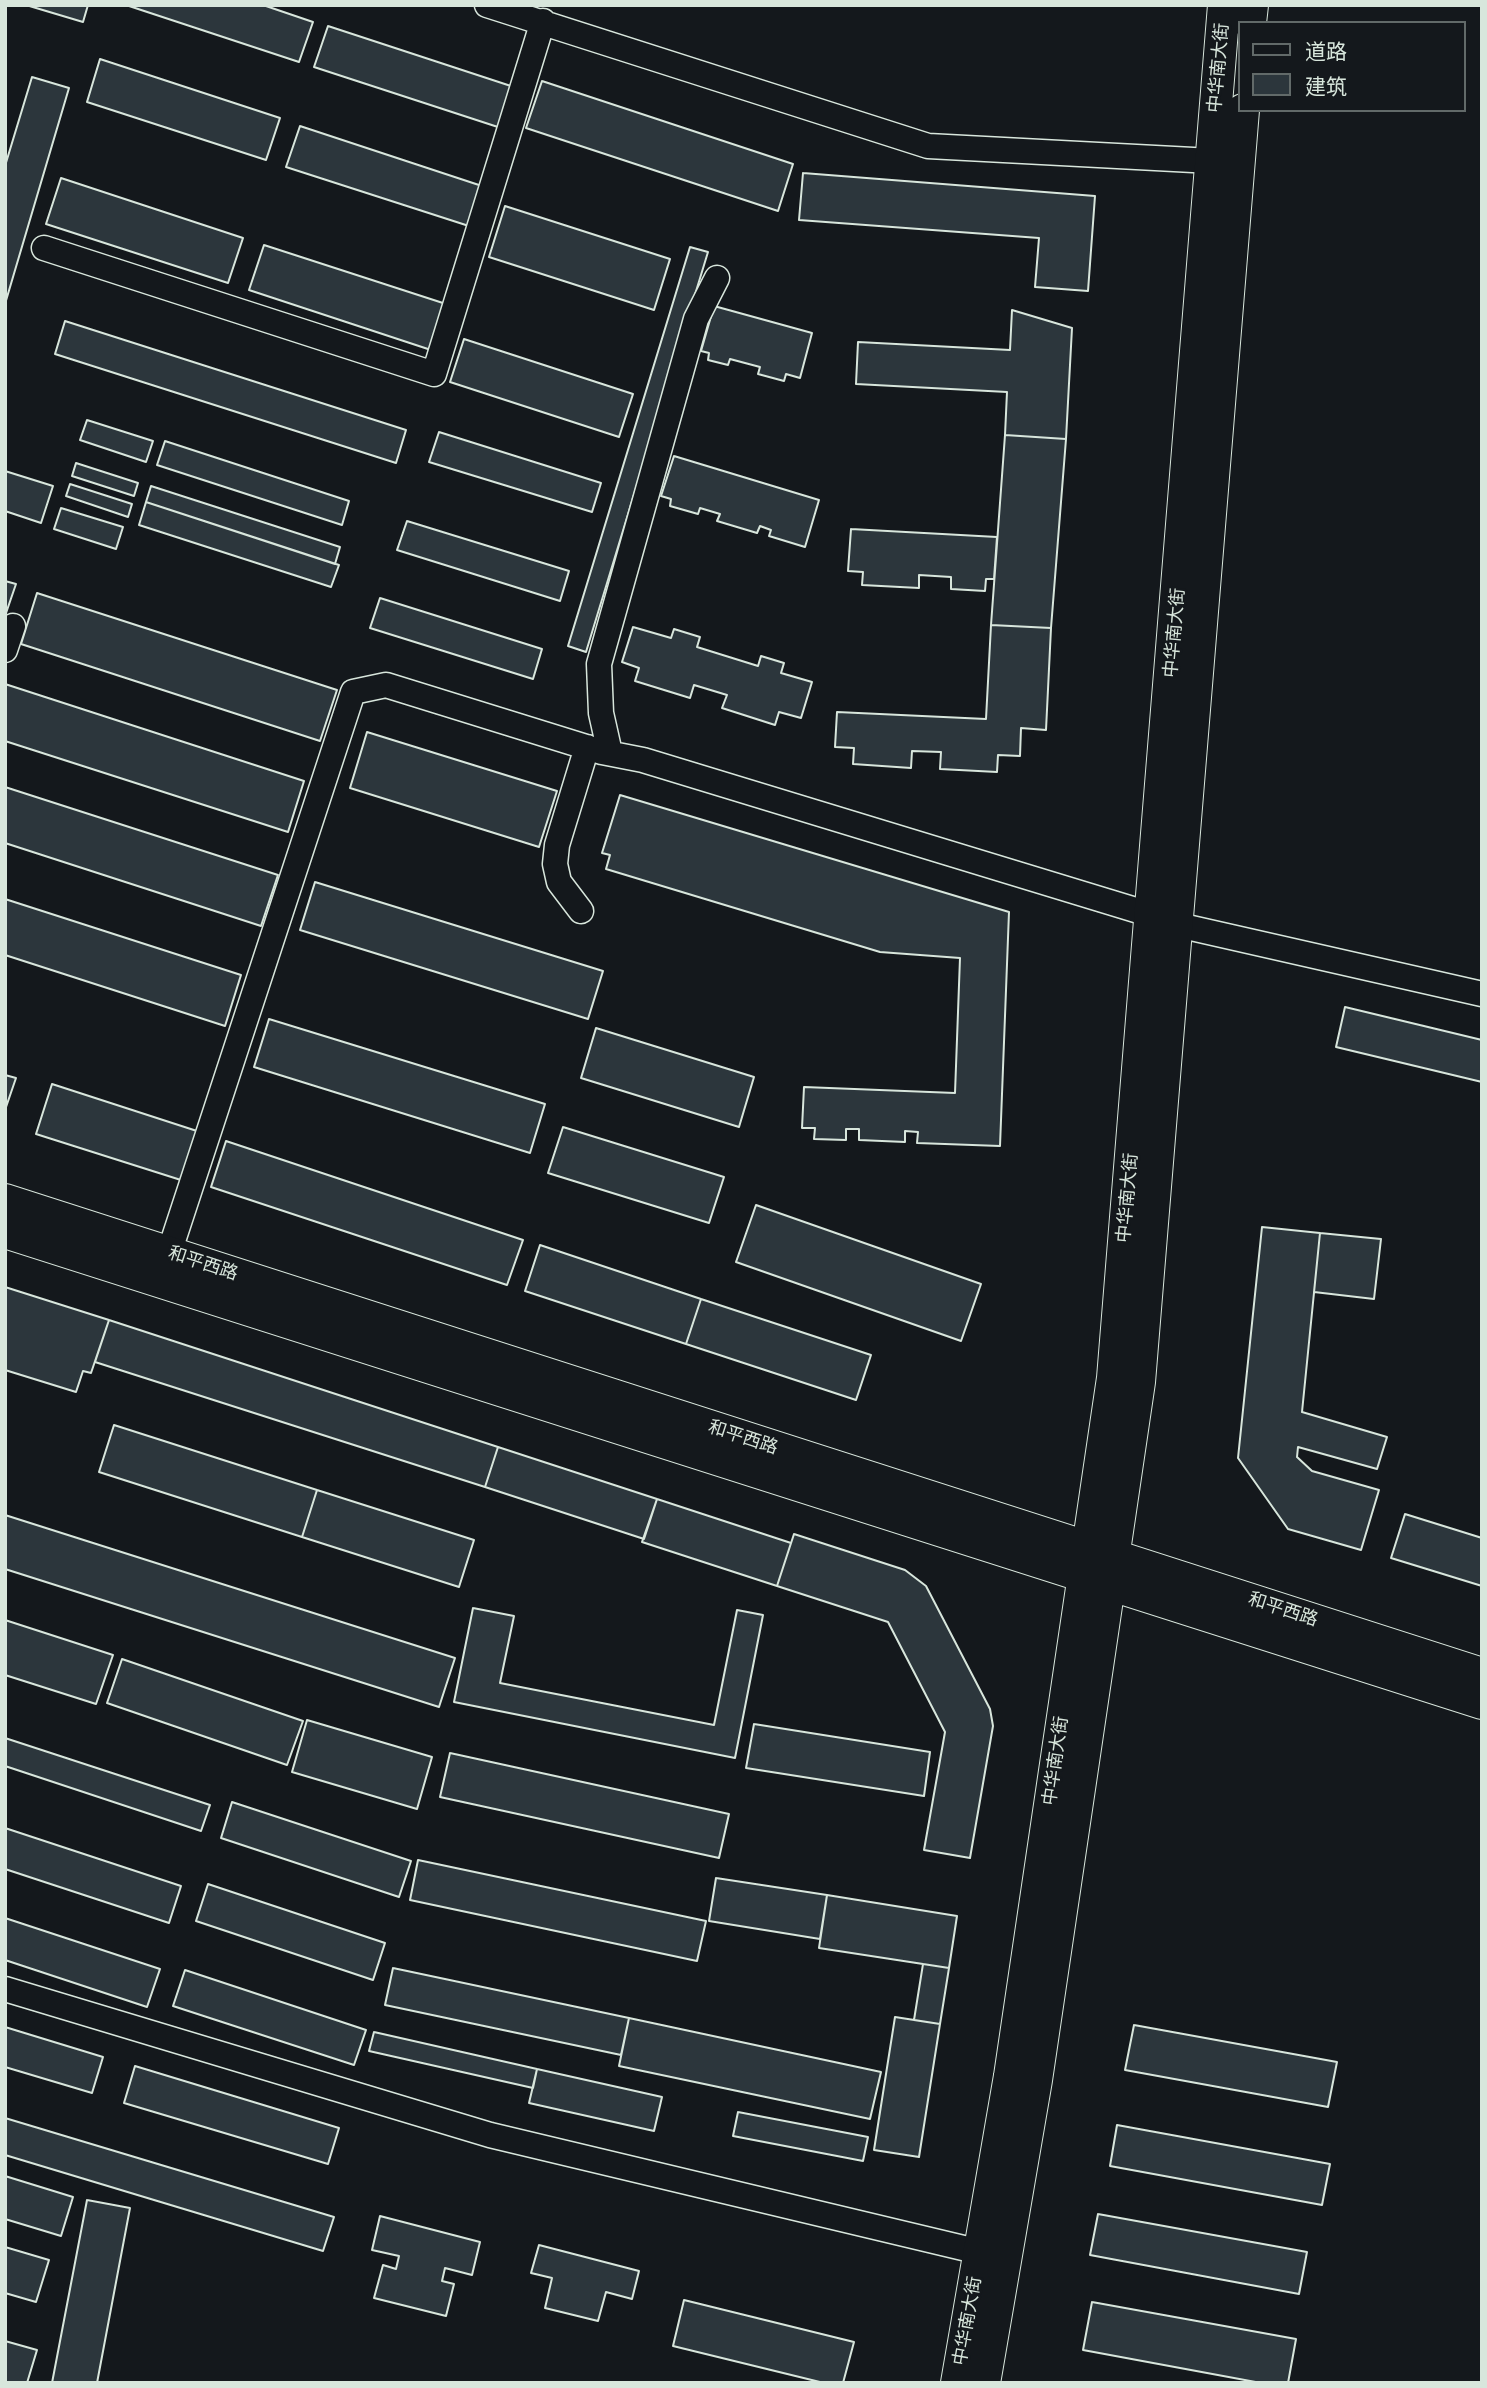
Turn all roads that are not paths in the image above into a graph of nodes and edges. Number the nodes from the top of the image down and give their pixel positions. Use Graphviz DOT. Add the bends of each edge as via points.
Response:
graph roads {
  1 [pos="487,5"];
  2 [pos="1224,5"];
  3 [pos="543,21"];
  4 [pos="1243,112"];
  5 [pos="1212,161"];
  6 [pos="44,248"];
  7 [pos="716,278"];
  8 [pos="13,626"];
  9 [pos="5,650"];
  10 [pos="598,750"];
  11 [pos="581,911"];
  12 [pos="1165,920"];
  13 [pos="1482,994"];
  14 [pos="5,1200"];
  15 [pos="5,1233"];
  16 [pos="169,1253"];
  17 [pos="1098,1566"];
  18 [pos="1482,1674"];
  19 [pos="1482,1703"];
  20 [pos="5,1989"];
  21 [pos="980,2252"];
  22 [pos="957,2383"];
  23 [pos="984,2383"];
  1 -- 3 [label="street"];
  2 -- 5 [label="main road, 中华南大街"];
  3 -- 5 [label="street" via="928,146"];
  3 -- 6 [label="street" via="435,374"];
  4 -- 12 [label="main road, 中华南大街"];
  5 -- 12 [label="main road, 中华南大街"];
  7 -- 10 [label="street" via="696,319 599,664"];
  8 -- 9 [label="street"];
  10 -- 11 [label="street" via="557,845 559,882"];
  10 -- 12 [label="street"];
  10 -- 16 [label="street" via="386,685 353,692"];
  12 -- 13 [label="street"];
  12 -- 17 [label="main road, 中华南大街" via="1139,1382"];
  14 -- 16 [label="main road, 和平西路"];
  15 -- 17 [label="main road, 和平西路"];
  16 -- 17 [label="main road, 和平西路"];
  17 -- 18 [label="main road, 和平西路"];
  17 -- 19 [label="main road, 和平西路"];
  17 -- 21 [label="main road, 中华南大街"];
  17 -- 23 [label="main road, 中华南大街" via="1036,2080"];
  20 -- 21 [label="street" via="490,2135"];
  21 -- 22 [label="main road, 中华南大街"];
}
